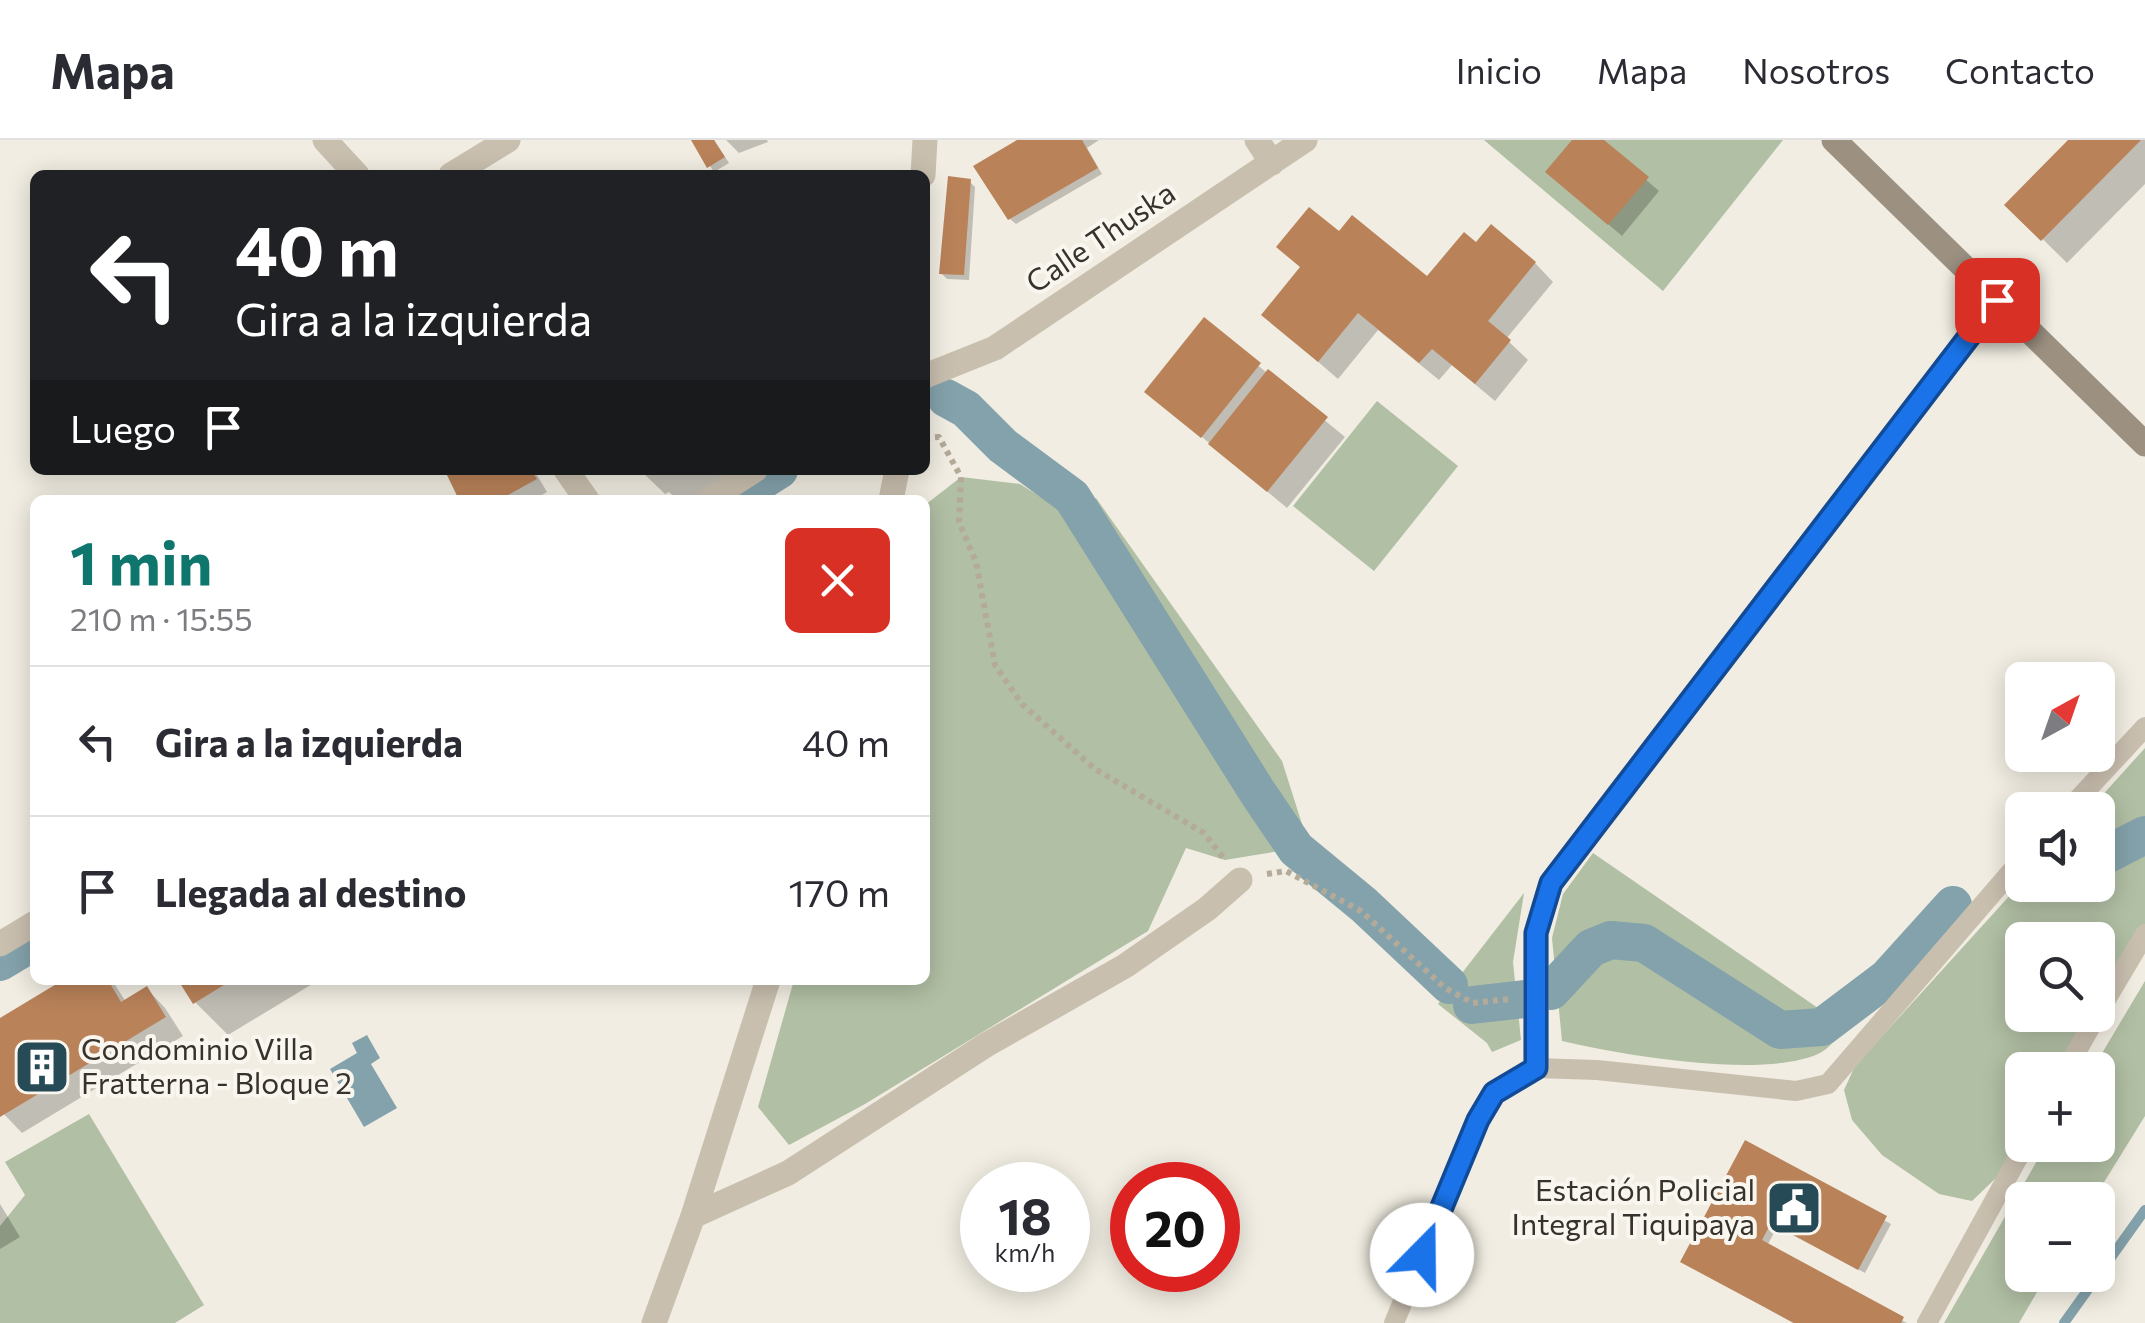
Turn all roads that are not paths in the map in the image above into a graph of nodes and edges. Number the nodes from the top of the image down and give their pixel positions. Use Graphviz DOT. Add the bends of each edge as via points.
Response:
graph roads {
  1 [pos="325,140"];
  2 [pos="508,140"];
  3 [pos="925,140"];
  4 [pos="1257,140"];
  5 [pos="1305,140"];
  6 [pos="1834,140"];
  7 [pos="1272,163"];
  8 [pos="352,170"];
  9 [pos="459,170"];
  10 [pos="923,170"];
  11 [pos="1997,300"];
  12 [pos="930,374"];
  13 [pos="2145,444"];
  14 [pos="747,475"];
  15 [pos="716,495"];
  16 [pos="2145,726"];
  17 [pos="2084,792"];
  18 [pos="2005,879"];
  19 [pos="1240,880"];
  20 [pos="30,926"];
  21 [pos="2145,934"];
  22 [pos="0,944"];
  23 [pos="2115,984"];
  24 [pos="766,985"];
  25 [pos="1536,1068"];
  26 [pos="2016,1162"];
  27 [pos="694,1216"];
  28 [pos="654,1323"];
  29 [pos="1394,1323"];
  30 [pos="1927,1323"];
  1 -- 8 [label="street"];
  2 -- 9 [label="street"];
  3 -- 10 [label="street"];
  4 -- 7 [label="street"];
  5 -- 7 [label="street, Calle Thuska"];
  6 -- 11 [label="main road"];
  7 -- 12 [label="street, Calle Thuska" via="995,348"];
  11 -- 13 [label="main road"];
  11 -- 25 [label="street" via="1551,883 1536,933"];
  14 -- 15 [label="street"];
  16 -- 17 [label="lane"];
  18 -- 25 [label="lane" via="1828,1084 1796,1091"];
  19 -- 27 [label="street" via="1125,966 986,1045 788,1173"];
  20 -- 22 [label="street"];
  21 -- 23 [label="lane"];
  24 -- 27 [label="street"];
  25 -- 29 [label="lane" via="1494,1093 1478,1120"];
  26 -- 30 [label="lane"];
  27 -- 28 [label="street"];
}
